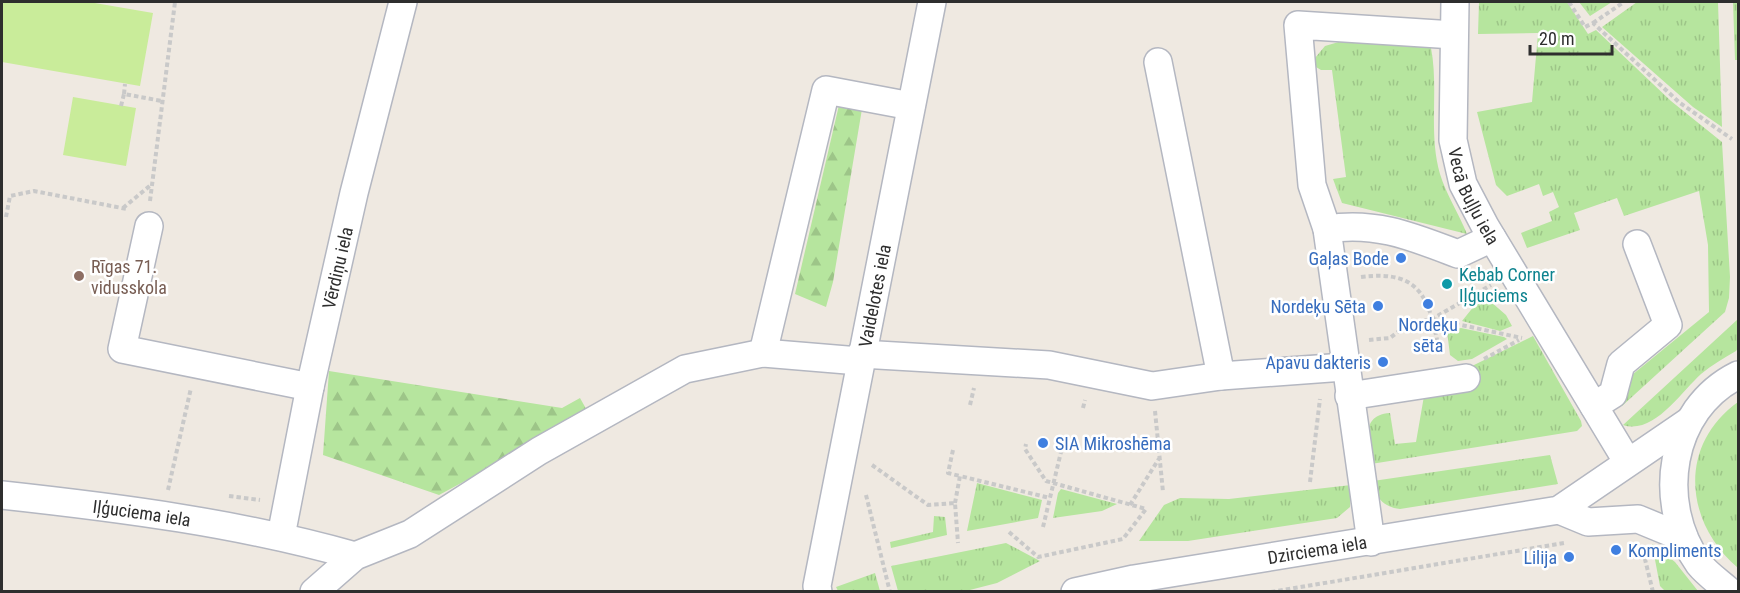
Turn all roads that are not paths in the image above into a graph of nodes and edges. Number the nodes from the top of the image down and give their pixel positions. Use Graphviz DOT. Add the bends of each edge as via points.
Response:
graph roads {
  1 [pos="403,2"];
  2 [pos="932,2"];
  3 [pos="1455,2"];
  4 [pos="1454,35"];
  5 [pos="1158,62"];
  6 [pos="911,106"];
  7 [pos="149,220"];
  8 [pos="1327,230"];
  9 [pos="1492,238"];
  10 [pos="1636,244"];
  11 [pos="763,353"];
  12 [pos="1343,355"];
  13 [pos="860,357"];
  14 [pos="1738,375"];
  15 [pos="1221,376"];
  16 [pos="1456,380"];
  17 [pos="310,387"];
  18 [pos="1349,396"];
  19 [pos="1594,406"];
  20 [pos="1688,422"];
  21 [pos="1627,461"];
  22 [pos="2,495"];
  23 [pos="1559,510"];
  24 [pos="282,536"];
  25 [pos="1684,538"];
  26 [pos="1371,542"];
  27 [pos="355,556"];
  28 [pos="314,591"];
  29 [pos="818,591"];
  30 [pos="1075,591"];
  31 [pos="1730,591"];
  1 -- 17 [label="street, Vērdiņu iela"];
  2 -- 6 [label="street, Vaidelotes iela"];
  3 -- 4 [label="street, Vecā Buļļu iela"];
  4 -- 8 [label="street" via="1298,25 1312,185"];
  4 -- 9 [label="street, Vecā Buļļu iela" via="1453,140 1462,184"];
  5 -- 15 [label="street"];
  6 -- 11 [label="street" via="826,90"];
  6 -- 13 [label="street, Vaidelotes iela"];
  7 -- 17 [label="street" via="122,349"];
  8 -- 9 [label="street" via="1353,225 1391,230 1458,254"];
  8 -- 12 [label="street"];
  9 -- 19 [label="street, Vecā Buļļu iela"];
  10 -- 19 [label="street" via="1668,325 1621,363 1613,394"];
  11 -- 13 [label="street"];
  11 -- 27 [label="street" via="685,369 539,451 411,534"];
  12 -- 15 [label="street" via="1314,369"];
  12 -- 18 [label="street"];
  13 -- 15 [label="street" via="1049,365 1152,386"];
  13 -- 29 [label="street, Vaidelotes iela"];
  14 -- 20 [label="street" via="1699,406"];
  16 -- 18 [label="street"];
  17 -- 24 [label="street, Vērdiņu iela"];
  18 -- 26 [label="street"];
  19 -- 21 [label="street, Vecā Buļļu iela"];
  20 -- 21 [label="street, Dzirciema iela"];
  20 -- 25 [label="street" via="1675,459 1675,497"];
  21 -- 23 [label="street, Dzirciema iela"];
  22 -- 24 [label="street, Iļģuciema iela" via="166,514"];
  23 -- 25 [label="street" via="1588,522 1638,519"];
  23 -- 26 [label="street, Dzirciema iela"];
  24 -- 27 [label="street, Iļģuciema iela"];
  25 -- 31 [label="street" via="1700,565"];
  26 -- 30 [label="street, Dzirciema iela"];
  27 -- 28 [label="street"];
}
